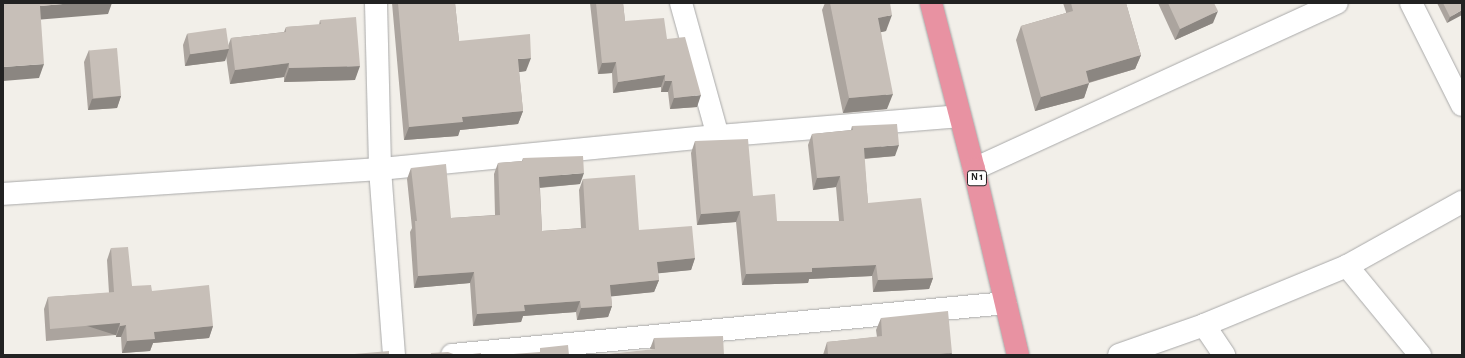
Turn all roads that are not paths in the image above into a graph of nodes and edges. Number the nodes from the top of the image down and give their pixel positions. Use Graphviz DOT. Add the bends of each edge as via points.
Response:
graph roads {
  1 [pos="376,3"];
  2 [pos="681,3"];
  3 [pos="931,3"];
  4 [pos="1337,3"];
  5 [pos="1410,3"];
  6 [pos="1462,105"];
  7 [pos="959,116"];
  8 [pos="718,136"];
  9 [pos="380,169"];
  10 [pos="974,169"];
  11 [pos="3,194"];
  12 [pos="1462,202"];
  13 [pos="1347,266"];
  14 [pos="1006,303"];
  15 [pos="1204,325"];
  16 [pos="394,355"];
  17 [pos="452,355"];
  18 [pos="1018,355"];
  19 [pos="1118,355"];
  20 [pos="1224,355"];
  21 [pos="1420,355"];
  1 -- 9 [label="street"];
  2 -- 8 [label="street"];
  3 -- 7 [label="highway, N 1"];
  4 -- 10 [label="street"];
  5 -- 6 [label="street"];
  7 -- 8 [label="street"];
  7 -- 10 [label="highway, N 1"];
  8 -- 9 [label="street"];
  9 -- 11 [label="street"];
  9 -- 16 [label="street"];
  10 -- 14 [label="highway, N 1"];
  12 -- 13 [label="street"];
  13 -- 15 [label="street"];
  13 -- 21 [label="street"];
  14 -- 17 [label="street"];
  14 -- 18 [label="highway, N 1"];
  15 -- 19 [label="street"];
  15 -- 20 [label="street"];
}
